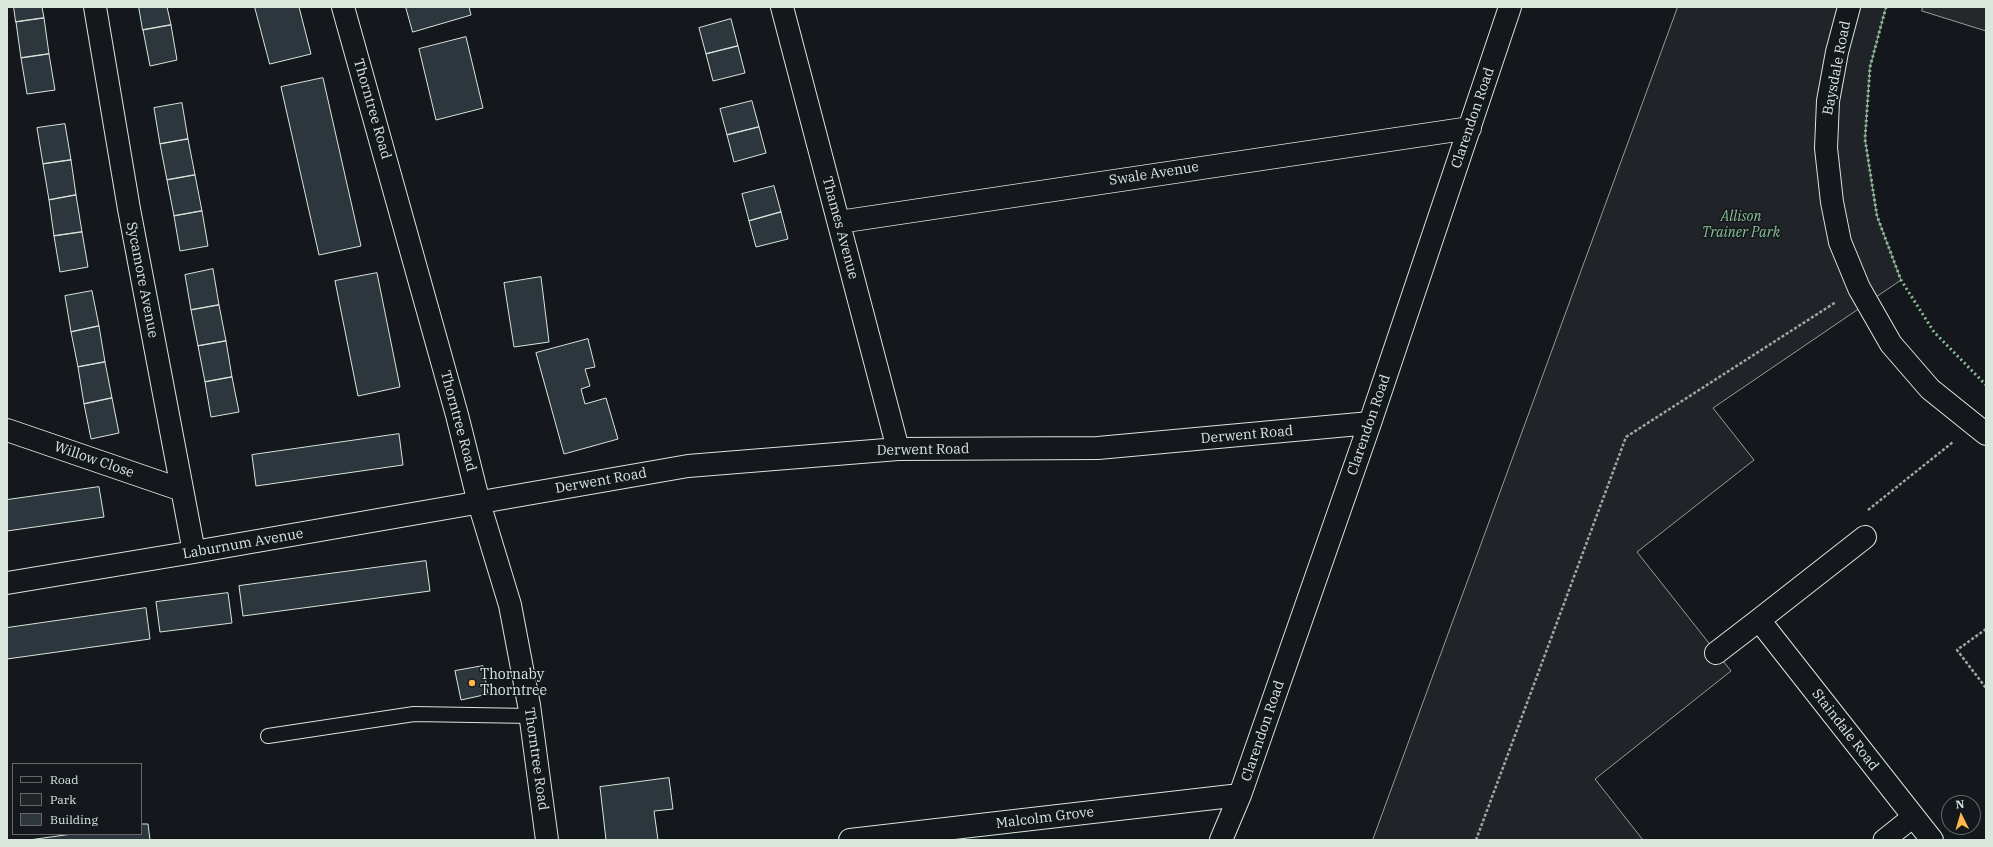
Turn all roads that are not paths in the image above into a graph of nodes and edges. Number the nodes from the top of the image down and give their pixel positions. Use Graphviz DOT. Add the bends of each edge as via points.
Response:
graph roads {
  1 [pos="95,7"];
  2 [pos="343,7"];
  3 [pos="782,7"];
  4 [pos="1510,7"];
  5 [pos="1849,7"];
  6 [pos="1470,128"];
  7 [pos="839,222"];
  8 [pos="1370,423"];
  9 [pos="7,430"];
  10 [pos="1980,430"];
  11 [pos="898,449"];
  12 [pos="182,490"];
  13 [pos="479,503"];
  14 [pos="1865,537"];
  15 [pos="194,552"];
  16 [pos="7,583"];
  17 [pos="1759,620"];
  18 [pos="1716,653"];
  19 [pos="531,716"];
  20 [pos="268,736"];
  21 [pos="1240,796"];
  22 [pos="1913,817"];
  23 [pos="547,840"];
  24 [pos="850,840"];
  25 [pos="1221,840"];
  26 [pos="1884,840"];
  27 [pos="1932,840"];
  1 -- 12 [label="street, Sycamore Avenue" via="129,209"];
  2 -- 13 [label="street, Thorntree Road" via="457,415"];
  3 -- 7 [label="street, Thames Avenue"];
  4 -- 6 [label="street, Clarendon Road"];
  5 -- 10 [label="street, Baysdale Road" via="1828,101 1826,148 1832,202 1840,242 1859,288 1891,344 1930,389"];
  6 -- 7 [label="street, Swale Avenue"];
  6 -- 8 [label="street, Clarendon Road"];
  7 -- 11 [label="street, Thames Avenue"];
  8 -- 11 [label="street, Derwent Road" via="1098,448"];
  8 -- 21 [label="street, Clarendon Road"];
  9 -- 12 [label="street, Willow Close"];
  11 -- 13 [label="street, Derwent Road" via="688,466"];
  12 -- 15 [label="street, Sycamore Avenue"];
  13 -- 15 [label="street, Laburnum Avenue"];
  13 -- 19 [label="street, Thorntree Road" via="510,605"];
  14 -- 17 [label="street"];
  15 -- 16 [label="street, Laburnum Avenue"];
  17 -- 18 [label="street"];
  17 -- 22 [label="street, Staindale Road"];
  19 -- 20 [label="lane" via="414,714"];
  19 -- 23 [label="street, Thorntree Road"];
  21 -- 24 [label="street, Malcolm Grove"];
  21 -- 25 [label="street, Clarendon Road"];
  22 -- 26 [label="street"];
  22 -- 27 [label="street, Staindale Road"];
}
